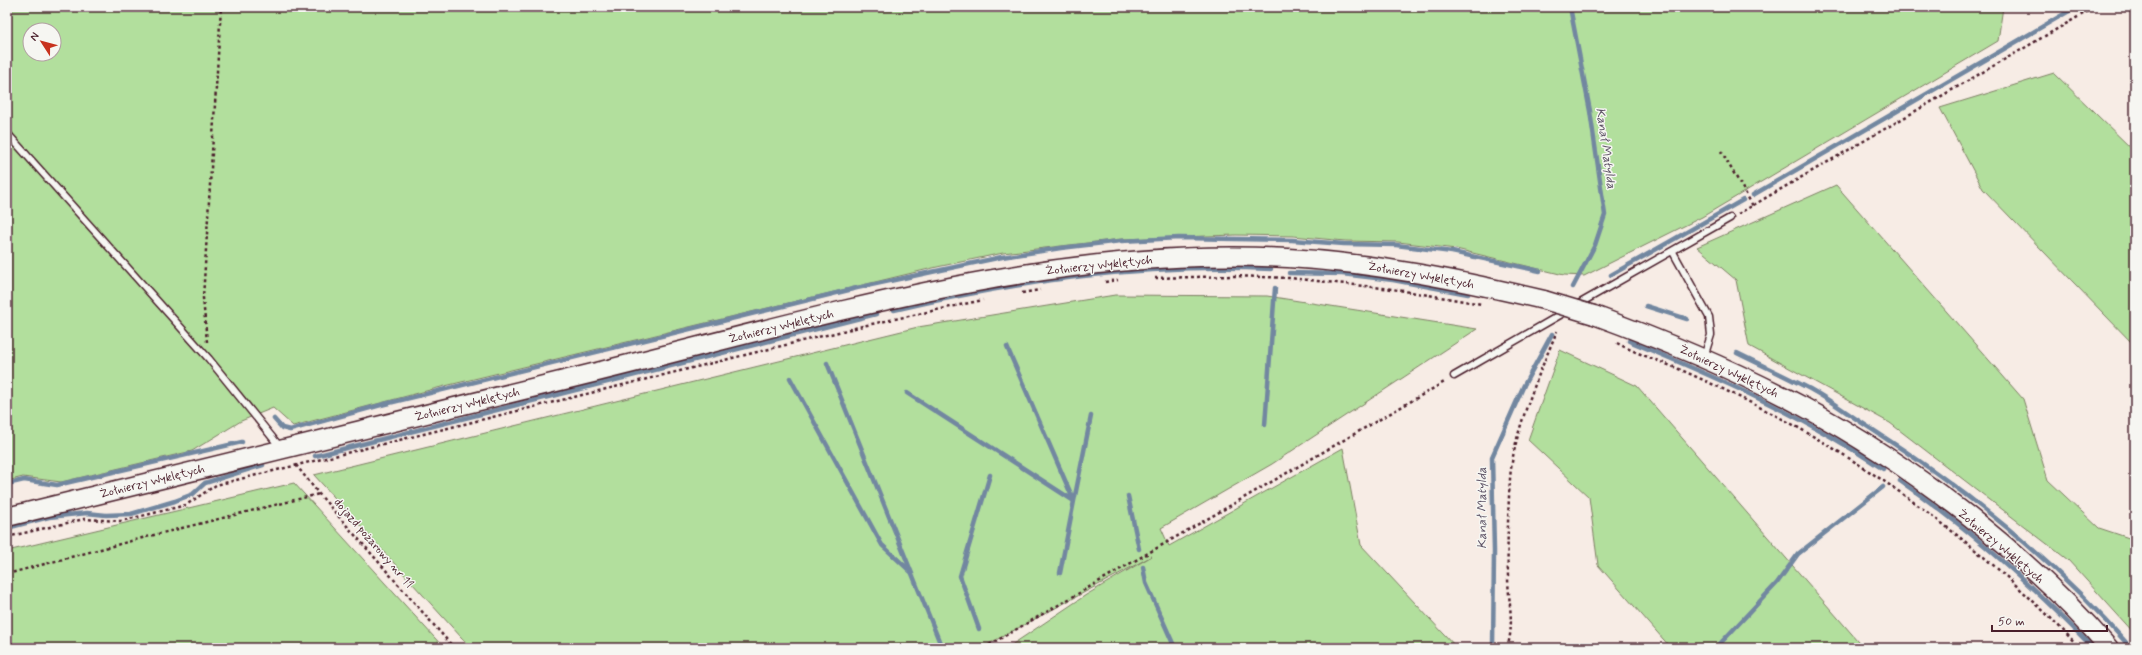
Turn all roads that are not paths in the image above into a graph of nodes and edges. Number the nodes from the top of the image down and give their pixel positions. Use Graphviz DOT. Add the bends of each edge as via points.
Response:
graph roads {
  1 [pos="7,133"];
  2 [pos="1730,218"];
  3 [pos="1673,252"];
  4 [pos="1704,358"];
  5 [pos="1454,376"];
  6 [pos="281,448"];
  7 [pos="7,516"];
  8 [pos="2109,648"];
  1 -- 6 [label="lane" via="209,359"];
  2 -- 3 [label="lane"];
  3 -- 4 [label="lane" via="1709,317 1711,335"];
  3 -- 5 [label="lane"];
  4 -- 6 [label="main road, Żołnierzy Wyklętych, bridge" via="1594,315 1451,278 1292,258 1123,260 1007,275 863,306"];
  4 -- 8 [label="main road, Żołnierzy Wyklętych" via="1803,406 1928,486 2014,555 2060,597"];
  6 -- 7 [label="main road, Żołnierzy Wyklętych"];
}
